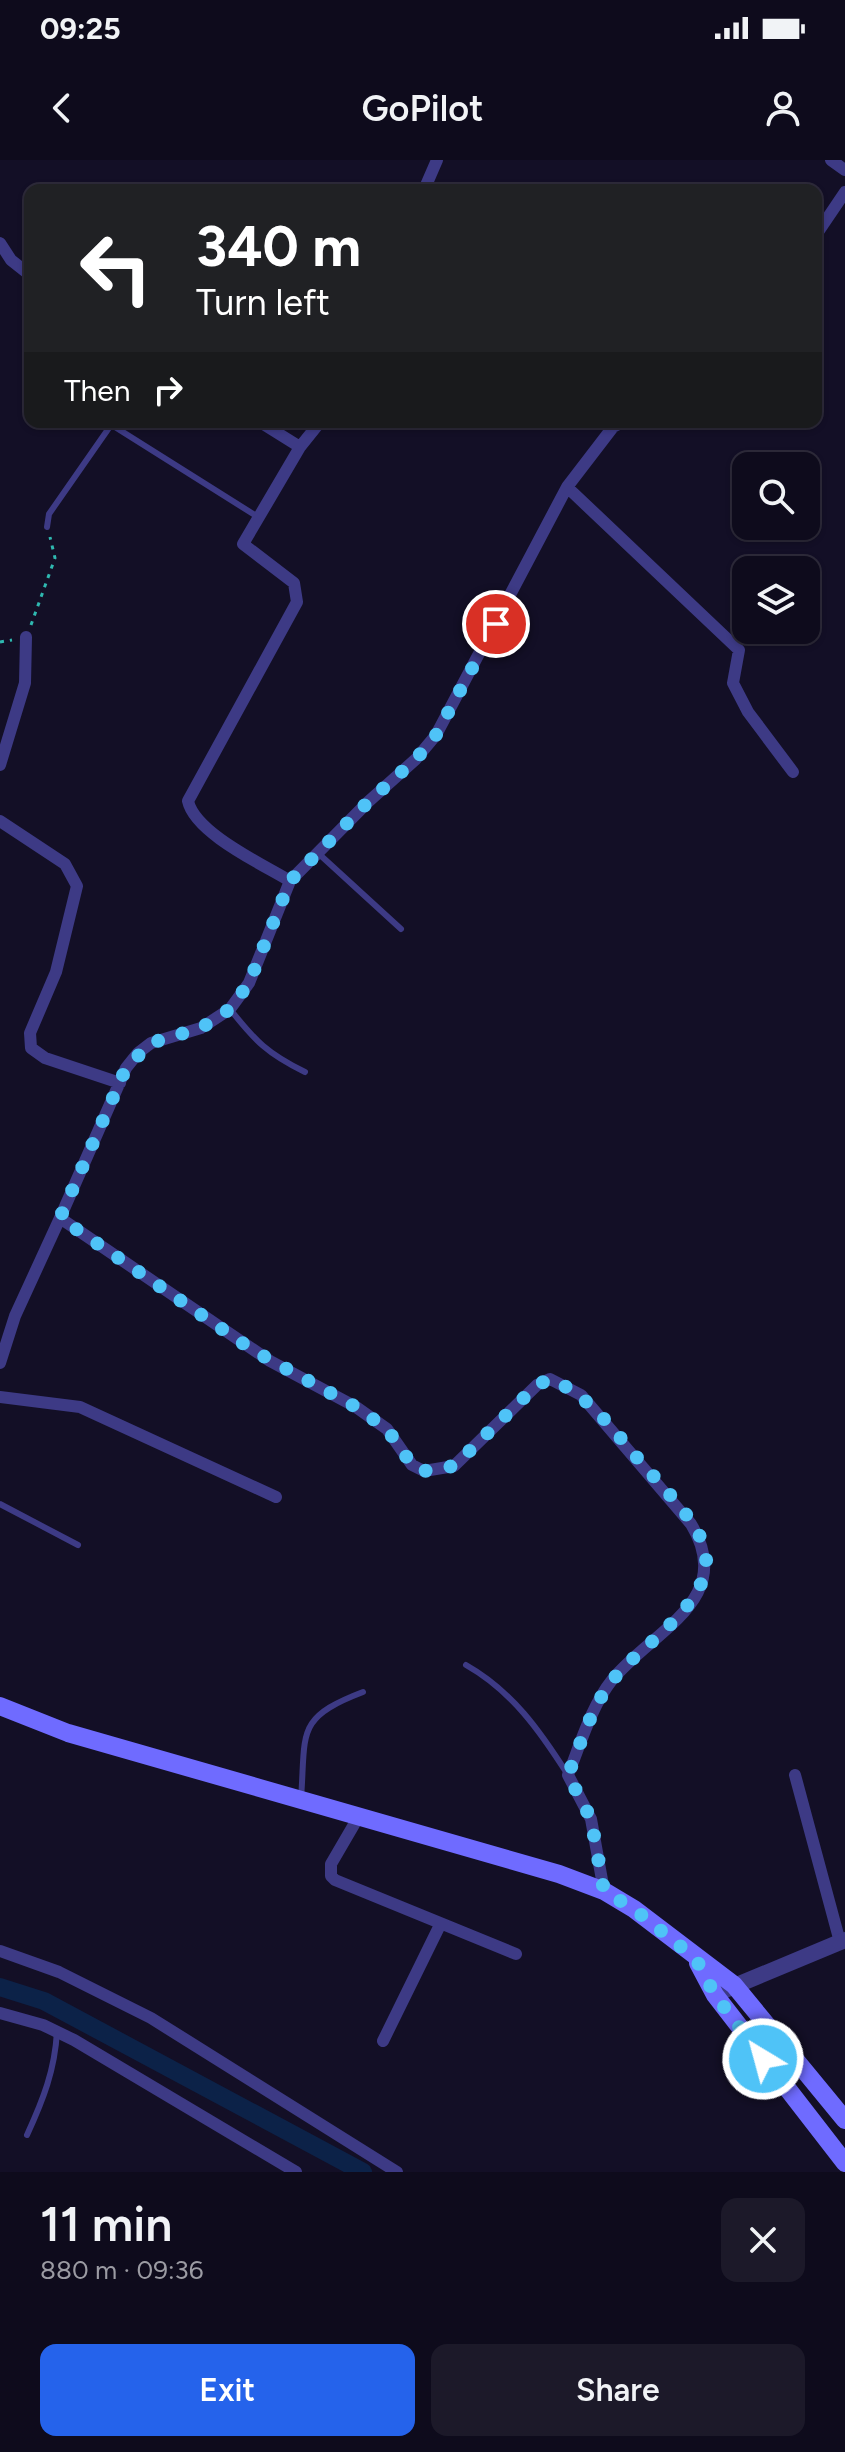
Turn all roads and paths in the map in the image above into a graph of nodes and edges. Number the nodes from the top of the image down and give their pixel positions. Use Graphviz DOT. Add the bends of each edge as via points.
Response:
graph roads {
  1 [pos="437,160"];
  2 [pos="831,160"];
  3 [pos="845,170"];
  4 [pos="427,184"];
  5 [pos="845,192"];
  6 [pos="822,226"];
  7 [pos="0,243"];
  8 [pos="24,270"];
  9 [pos="106,428"];
  10 [pos="117,428"];
  11 [pos="270,428"];
  12 [pos="315,428"];
  13 [pos="616,428"];
  14 [pos="300,447"];
  15 [pos="567,487"];
  16 [pos="258,517"];
  17 [pos="47,527"];
  18 [pos="26,637"];
  19 [pos="0,765"];
  20 [pos="793,772"];
  21 [pos="0,821"];
  22 [pos="319,854"];
  23 [pos="290,881"];
  24 [pos="401,929"];
  25 [pos="230,1009"];
  26 [pos="305,1072"];
  27 [pos="120,1083"];
  28 [pos="60,1218"];
  29 [pos="1,1353"];
  30 [pos="0,1397"];
  31 [pos="276,1497"];
  32 [pos="0,1504"];
  33 [pos="78,1545"];
  34 [pos="466,1665"];
  35 [pos="363,1692"];
  36 [pos="0,1706"];
  37 [pos="568,1775"];
  38 [pos="795,1775"];
  39 [pos="301,1801"];
  40 [pos="359,1816"];
  41 [pos="604,1891"];
  42 [pos="440,1925"];
  43 [pos="843,1941"];
  44 [pos="0,1951"];
  45 [pos="516,1954"];
  46 [pos="696,1959"];
  47 [pos="734,1985"];
  48 [pos="715,1995"];
  49 [pos="0,2013"];
  50 [pos="57,2031"];
  51 [pos="383,2041"];
  52 [pos="845,2120"];
  53 [pos="27,2135"];
  54 [pos="845,2163"];
  55 [pos="296,2172"];
  56 [pos="397,2172"];
  1 -- 4 [label="street"];
  2 -- 3 [label="street"];
  5 -- 6 [label="street"];
  7 -- 8 [label="street"];
  9 -- 17 [label="lane" via="49,514"];
  10 -- 16 [label="lane"];
  11 -- 14 [label="street"];
  12 -- 14 [label="street"];
  13 -- 15 [label="street"];
  14 -- 16 [label="street"];
  15 -- 20 [label="street" via="739,650 733,683"];
  15 -- 22 [label="street" via="436,735"];
  16 -- 23 [label="street" via="243,544 294,583 297,602 188,801 201,825"];
  17 -- 18 [label="path" via="55,558"];
  18 -- 19 [label="street" via="25,683"];
  21 -- 27 [label="street" via="65,864 77,886 56,972 30,1033 31,1048 45,1058"];
  22 -- 23 [label="street"];
  22 -- 24 [label="lane"];
  23 -- 25 [label="street" via="249,983"];
  25 -- 26 [label="lane" via="270,1055"];
  25 -- 27 [label="street" via="201,1028 151,1043 138,1053"];
  27 -- 28 [label="street"];
  28 -- 29 [label="street"];
  28 -- 37 [label="street" via="238,1341 367,1414 387,1429 412,1465 424,1471 454,1466 537,1385 550,1379 581,1395 691,1524 705,1547 707,1564 695,1599 611,1682"];
  30 -- 31 [label="street" via="80,1407"];
  32 -- 33 [label="lane"];
  34 -- 37 [label="lane" via="489,1678 519,1707"];
  35 -- 39 [label="lane" via="324,1708 307,1728"];
  36 -- 39 [label="main road" via="68,1733"];
  37 -- 41 [label="street" via="591,1819"];
  38 -- 43 [label="street"];
  39 -- 40 [label="main road"];
  40 -- 41 [label="main road"];
  40 -- 42 [label="street" via="331,1864 331,1876"];
  41 -- 46 [label="main road"];
  42 -- 45 [label="street"];
  42 -- 51 [label="street"];
  43 -- 47 [label="street"];
  44 -- 56 [label="street" via="59,1972 151,2018"];
  46 -- 47 [label="main road"];
  46 -- 48 [label="main road"];
  47 -- 48 [label="street"];
  47 -- 52 [label="main road"];
  48 -- 54 [label="main road"];
  49 -- 50 [label="street"];
  50 -- 53 [label="lane" via="47,2092"];
  50 -- 55 [label="street"];
}
